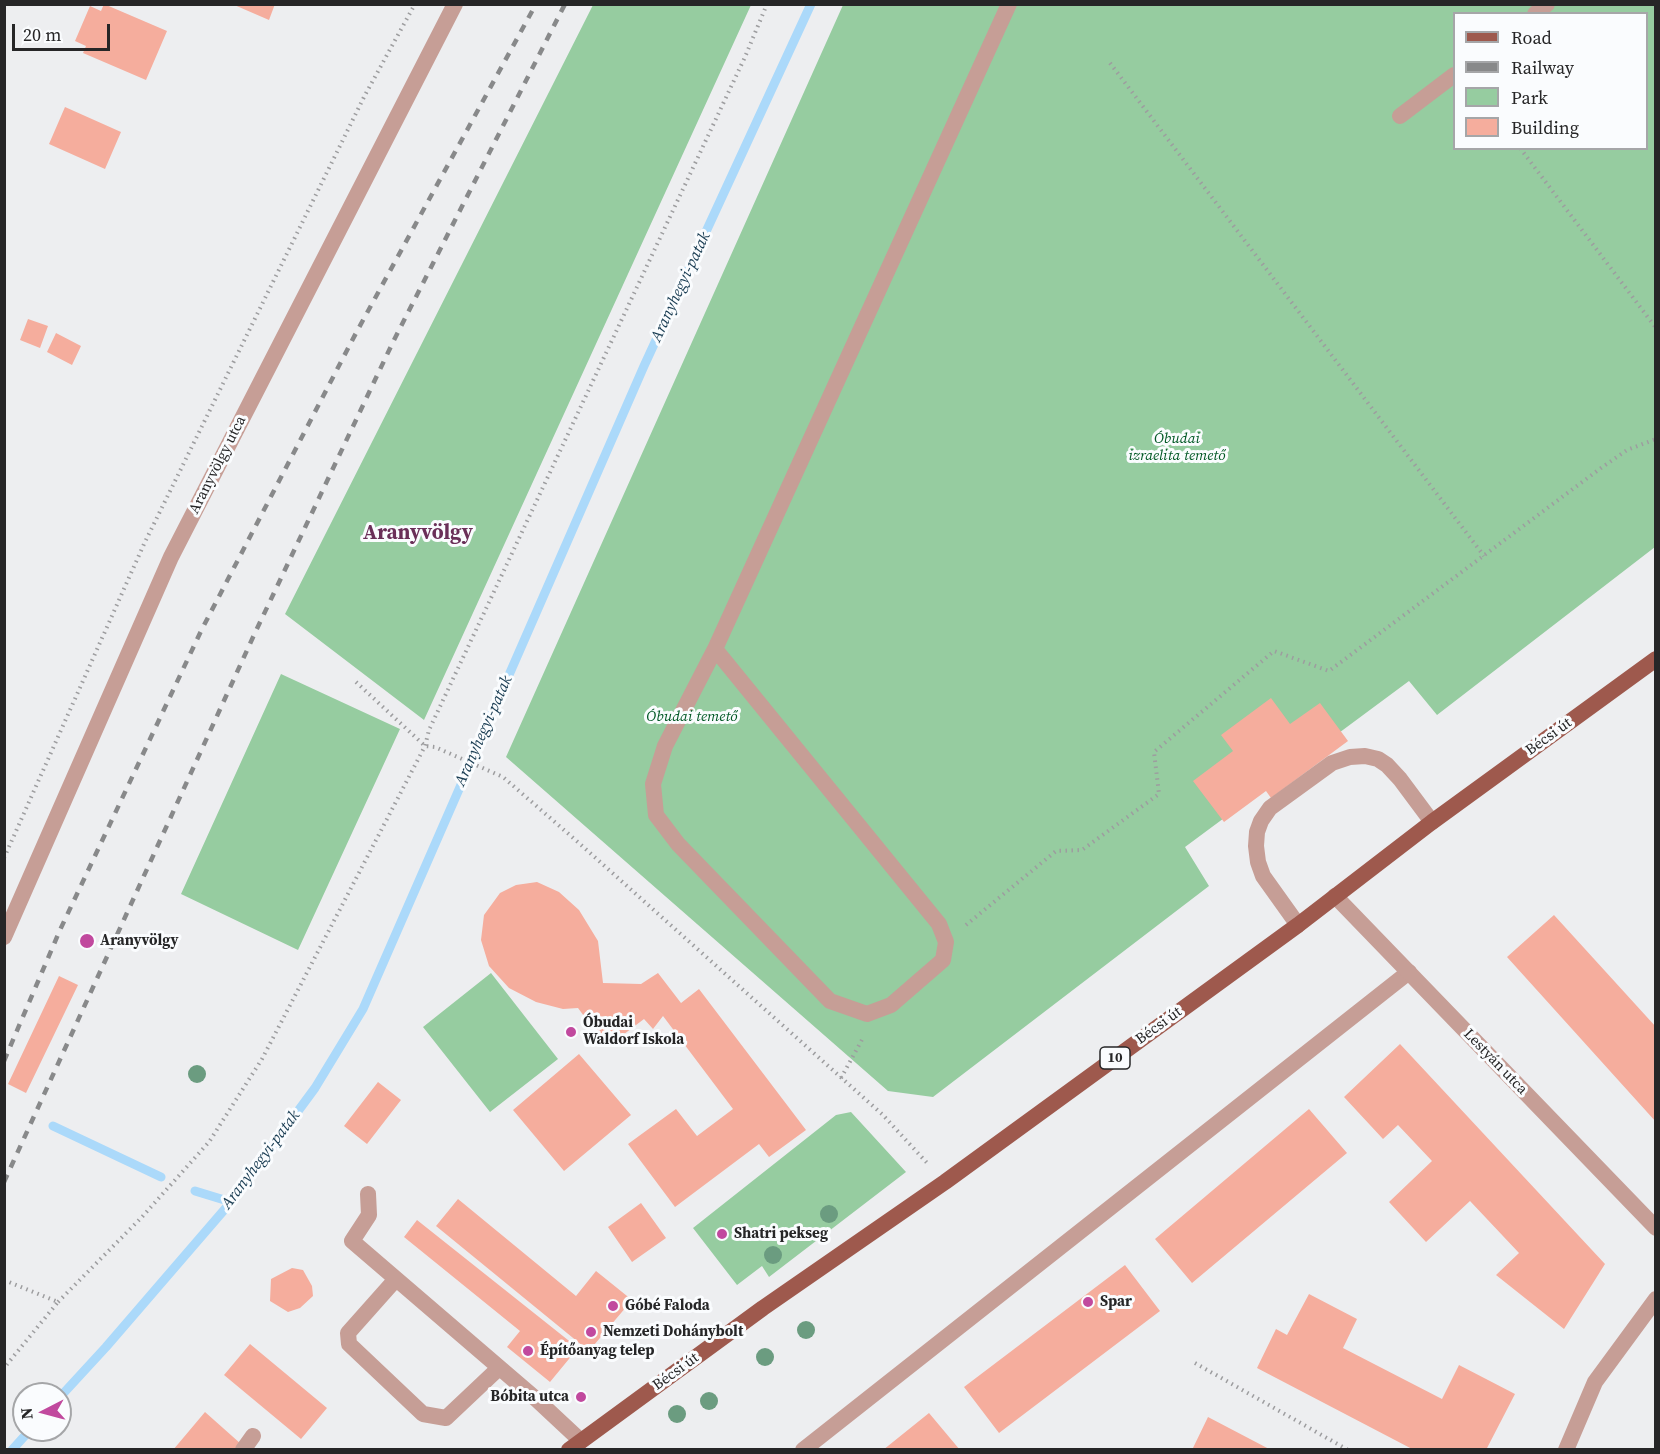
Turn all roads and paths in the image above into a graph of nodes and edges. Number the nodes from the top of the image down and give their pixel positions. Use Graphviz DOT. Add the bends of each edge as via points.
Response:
graph roads {
  1 [pos="415,4"];
  2 [pos="455,4"];
  3 [pos="767,4"];
  4 [pos="1009,4"];
  5 [pos="1110,63"];
  6 [pos="1453,76"];
  7 [pos="1400,116"];
  8 [pos="1522,150"];
  9 [pos="1656,328"];
  10 [pos="1656,438"];
  11 [pos="1485,556"];
  12 [pos="715,649"];
  13 [pos="1656,659"];
  14 [pos="356,682"];
  15 [pos="425,746"];
  16 [pos="1432,822"];
  17 [pos="4,858"];
  18 [pos="1335,896"];
  19 [pos="1298,925"];
  20 [pos="4,937"];
  21 [pos="946,942"];
  22 [pos="1409,972"];
  23 [pos="867,1014"];
  24 [pos="841,1078"];
  25 [pos="945,1182"];
  26 [pos="368,1194"];
  27 [pos="1656,1228"];
  28 [pos="396,1279"];
  29 [pos="4,1280"];
  30 [pos="1656,1299"];
  31 [pos="58,1302"];
  32 [pos="1195,1363"];
  33 [pos="4,1368"];
  34 [pos="499,1368"];
  35 [pos="575,1445"];
  36 [pos="803,1449"];
  37 [pos="1345,1449"];
  38 [pos="1566,1449"];
  1 -- 17 [label="path" via="365,95 144,544"];
  2 -- 20 [label="street, Aranyvölgy utca" via="171,557"];
  3 -- 15 [label="path" via="429,730"];
  4 -- 12 [label="street"];
  5 -- 11 [label="path"];
  6 -- 7 [label="street"];
  8 -- 9 [label="path"];
  10 -- 11 [label="path" via="1627,450"];
  11 -- 21 [label="path" via="1329,671 1274,651 1155,752 1159,794 1082,850 1056,851"];
  12 -- 21 [label="street" via="939,924"];
  12 -- 23 [label="street" via="665,746 652,784 656,815 678,844 830,1001"];
  13 -- 16 [label="main road, Bécsi út / 10"];
  14 -- 15 [label="path"];
  15 -- 24 [label="path" via="502,777"];
  15 -- 31 [label="path" via="262,1059 209,1142"];
  16 -- 18 [label="main road, Bécsi út / 10"];
  16 -- 19 [label="street" via="1388,765 1365,756 1332,764 1270,808 1257,832 1258,862 1263,876"];
  18 -- 19 [label="main road, Bécsi út / 10"];
  18 -- 22 [label="street, Lestyán utca"];
  19 -- 25 [label="main road, Bécsi út / 10"];
  21 -- 23 [label="street" via="943,960 891,1005"];
  22 -- 27 [label="street, Lestyán utca"];
  22 -- 36 [label="street"];
  23 -- 24 [label="path" via="870,1024"];
  24 -- 25 [label="path" via="882,1114"];
  25 -- 35 [label="main road, Bécsi út / 10"];
  26 -- 28 [label="street" via="369,1215 352,1241"];
  28 -- 34 [label="street"];
  28 -- 34 [label="street" via="348,1333 349,1344 423,1414 446,1418"];
  29 -- 31 [label="path"];
  30 -- 38 [label="street" via="1595,1382"];
  31 -- 33 [label="path"];
  32 -- 37 [label="path"];
  34 -- 35 [label="street"];
}
